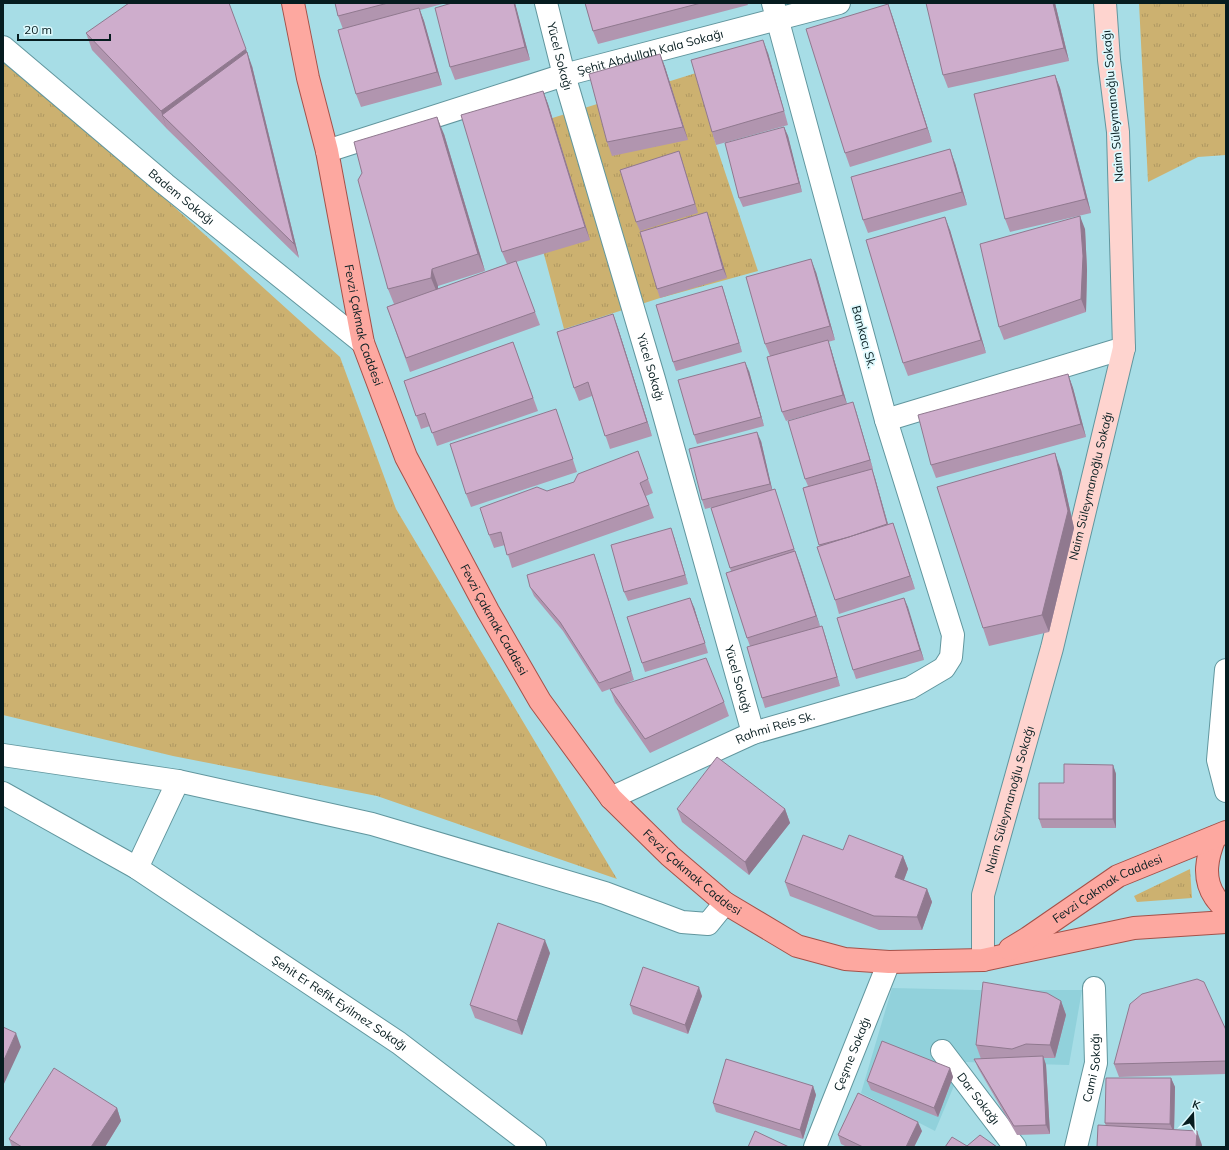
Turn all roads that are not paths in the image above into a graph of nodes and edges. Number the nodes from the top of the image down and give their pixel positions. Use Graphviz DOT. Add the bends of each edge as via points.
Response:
graph roads {
  1 [pos="293,3"];
  2 [pos="546,3"];
  3 [pos="839,3"];
  4 [pos="1105,3"];
  5 [pos="776,11"];
  6 [pos="3,48"];
  7 [pos="564,75"];
  8 [pos="327,151"];
  9 [pos="363,343"];
  10 [pos="1124,348"];
  11 [pos="886,420"];
  12 [pos="944,668"];
  13 [pos="1226,670"];
  14 [pos="754,733"];
  15 [pos="3,755"];
  16 [pos="178,781"];
  17 [pos="1226,791"];
  18 [pos="3,793"];
  19 [pos="611,798"];
  20 [pos="1221,835"];
  21 [pos="137,868"];
  22 [pos="725,903"];
  23 [pos="1226,908"];
  24 [pos="1226,922"];
  25 [pos="989,959"];
  26 [pos="889,962"];
  27 [pos="1094,988"];
  28 [pos="942,1051"];
  29 [pos="535,1147"];
  30 [pos="815,1147"];
  31 [pos="1015,1147"];
  32 [pos="1076,1147"];
  1 -- 8 [label="main road, Fevzi Çakmak Caddesi" via="308,78"];
  2 -- 7 [label="street, Yücel Sokağı"];
  3 -- 5 [label="street, Şehit Abdullah Kala Sokağı"];
  4 -- 10 [label="main road, Naim Süleymanoğlu Sokağı" via="1118,132"];
  5 -- 7 [label="street, Şehit Abdullah Kala Sokağı"];
  5 -- 11 [label="street, Bankacı Sk."];
  6 -- 9 [label="street, Badem Sokağı" via="165,184"];
  7 -- 8 [label="street, Şehit Abdullah Kala Sokağı"];
  7 -- 14 [label="street, Yücel Sokağı" via="654,379"];
  8 -- 9 [label="main road, Fevzi Çakmak Caddesi"];
  9 -- 19 [label="main road, Fevzi Çakmak Caddesi" via="406,457 488,611 540,701"];
  10 -- 11 [label="street"];
  10 -- 25 [label="main road, Naim Süleymanoğlu Sokağı" via="1052,648 983,895"];
  11 -- 12 [label="street, Bankacı Sk." via="953,635 951,657"];
  12 -- 14 [label="street, Rahmi Reis Sk." via="910,688"];
  13 -- 17 [label="street" via="1218,760"];
  14 -- 19 [label="street, Rahmi Reis Sk."];
  15 -- 16 [label="street"];
  16 -- 21 [label="street"];
  16 -- 22 [label="street" via="372,824 605,893 682,922 708,924"];
  18 -- 21 [label="street, Şehit Er Refik Eyilmez Sokağı"];
  19 -- 22 [label="main road, Fevzi Çakmak Caddesi" via="670,856"];
  20 -- 23 [label="main road" via="1209,854 1206,872 1212,892"];
  20 -- 25 [label="main road, Fevzi Çakmak Caddesi" via="1118,876 1028,938"];
  21 -- 29 [label="street, Şehit Er Refik Eyilmez Sokağı" via="399,1043"];
  22 -- 26 [label="main road, Fevzi Çakmak Caddesi" via="797,946 845,959"];
  24 -- 25 [label="main road, Fevzi Çakmak Caddesi" via="1134,928"];
  25 -- 26 [label="main road, Fevzi Çakmak Caddesi"];
  26 -- 30 [label="street, Çeşme Sokağı"];
  27 -- 32 [label="street, Cami Sokağı" via="1096,1063"];
  28 -- 31 [label="street, Dar Sokağı"];
}
